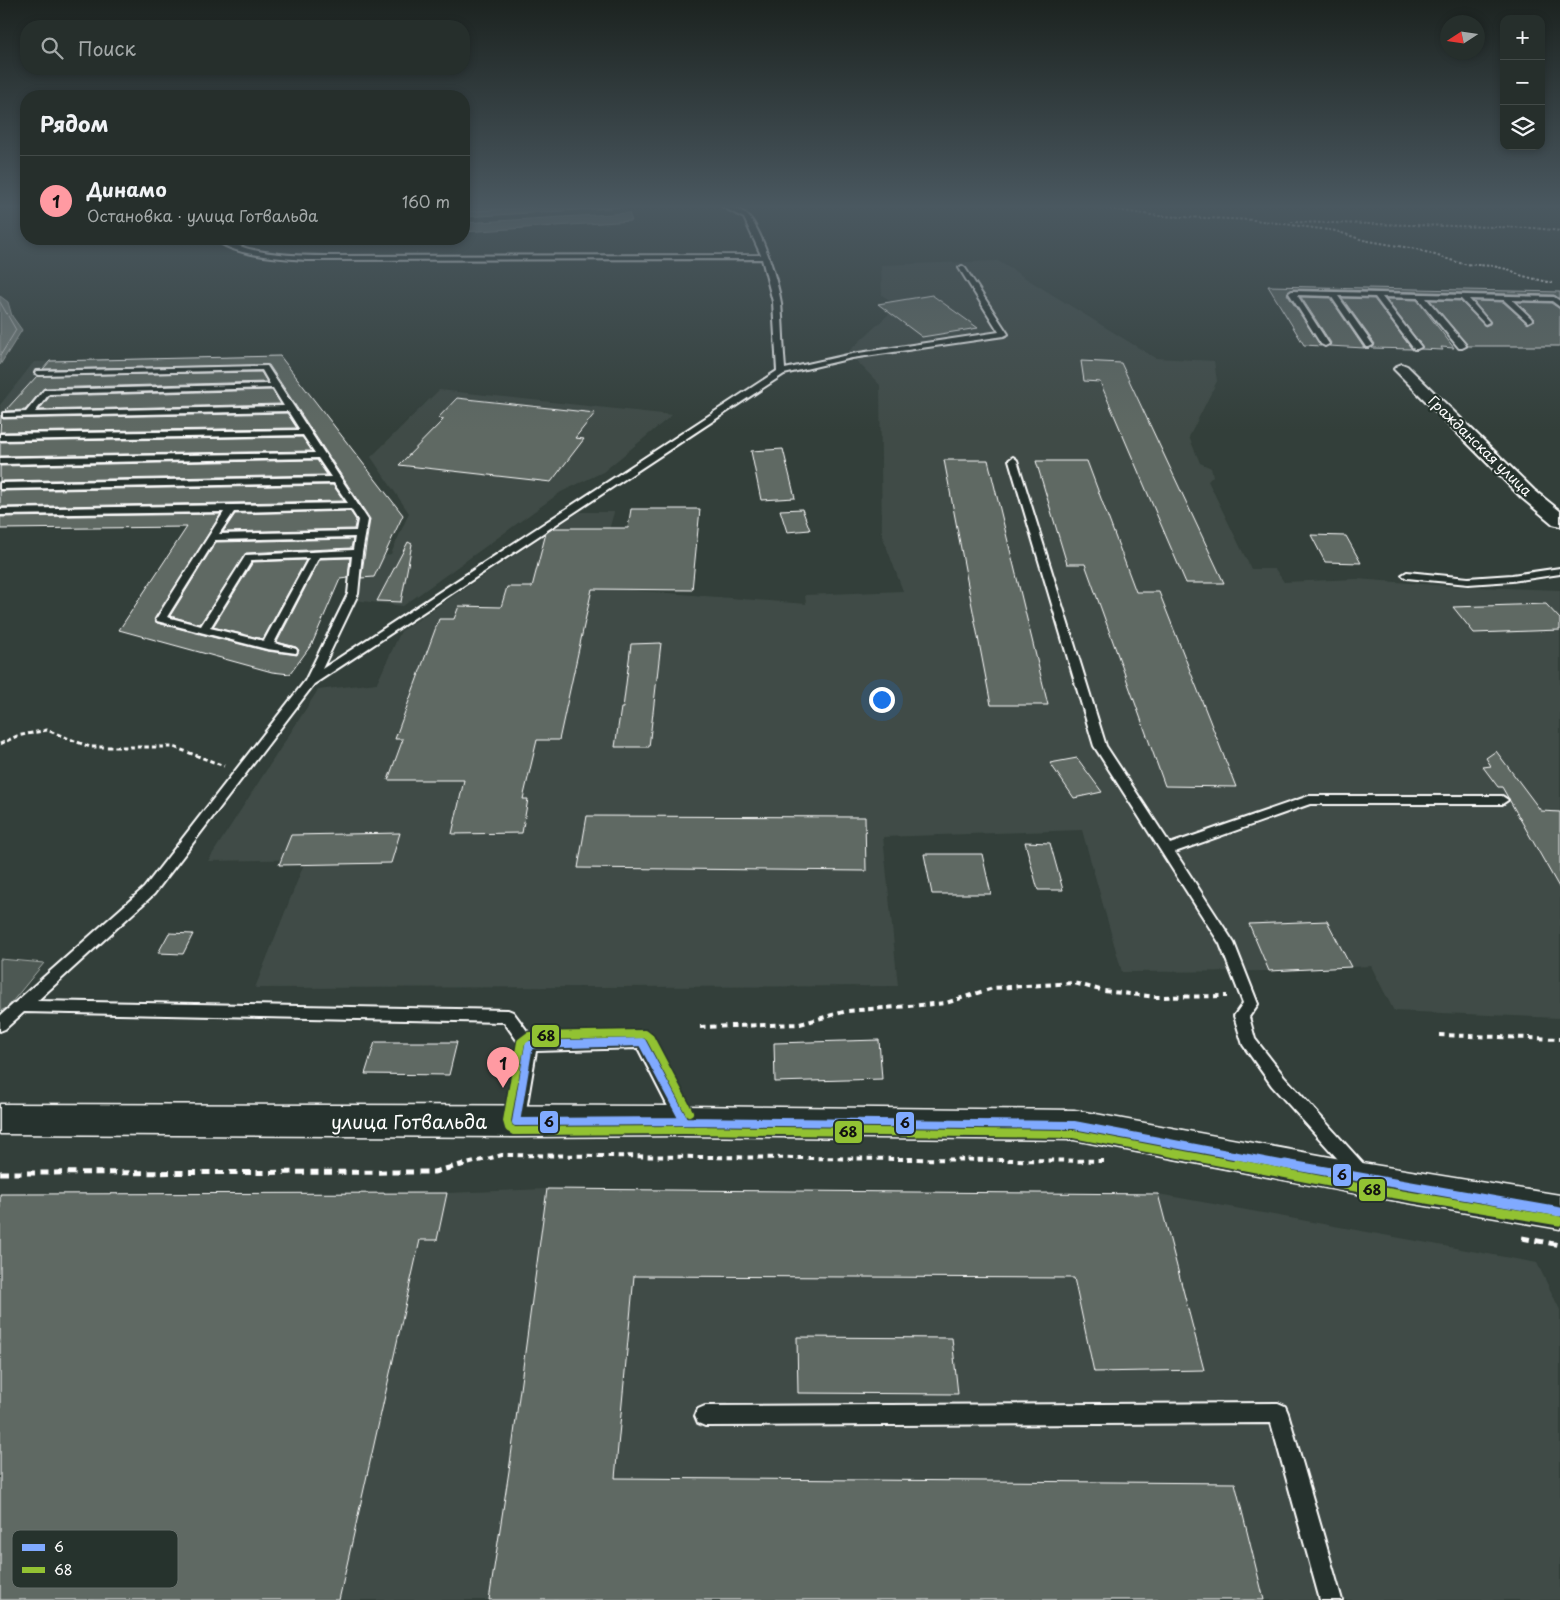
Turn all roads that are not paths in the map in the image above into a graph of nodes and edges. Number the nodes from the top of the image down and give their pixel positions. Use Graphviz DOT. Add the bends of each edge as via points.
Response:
graph roads {
  1 [pos="771,281"];
  2 [pos="970,281"];
  3 [pos="1333,294"];
  4 [pos="1377,295"];
  5 [pos="1420,296"];
  6 [pos="1463,297"];
  7 [pos="1506,298"];
  8 [pos="1560,305"];
  9 [pos="1528,320"];
  10 [pos="1485,322"];
  11 [pos="1325,344"];
  12 [pos="1369,345"];
  13 [pos="1462,346"];
  14 [pos="1417,347"];
  15 [pos="1402,369"];
  16 [pos="781,372"];
  17 [pos="39,373"];
  18 [pos="54,382"];
  19 [pos="276,386"];
  20 [pos="290,408"];
  21 [pos="29,414"];
  22 [pos="6,415"];
  23 [pos="305,432"];
  24 [pos="0,436"];
  25 [pos="321,455"];
  26 [pos="1013,460"];
  27 [pos="0,461"];
  28 [pos="337,480"];
  29 [pos="0,486"];
  30 [pos="354,506"];
  31 [pos="231,509"];
  32 [pos="0,512"];
  33 [pos="1560,520"];
  34 [pos="360,534"];
  35 [pos="212,537"];
  36 [pos="356,553"];
  37 [pos="315,555"];
  38 [pos="1560,571"];
  39 [pos="1407,575"];
  40 [pos="204,630"];
  41 [pos="267,646"];
  42 [pos="292,651"];
  43 [pos="310,682"];
  44 [pos="1502,800"];
  45 [pos="1167,850"];
  46 [pos="21,1006"];
  47 [pos="0,1025"];
  48 [pos="529,1045"];
  49 [pos="0,1119"];
  50 [pos="684,1121"];
  51 [pos="516,1122"];
  52 [pos="1368,1180"];
  53 [pos="1560,1212"];
  54 [pos="705,1416"];
  55 [pos="1331,1600"];
  1 -- 16 [label="lane" via="777,302"];
  2 -- 16 [label="lane" via="1004,334 852,356"];
  3 -- 4 [label="lane"];
  3 -- 11 [label="lane" via="1292,293"];
  3 -- 12 [label="lane"];
  4 -- 5 [label="lane"];
  4 -- 14 [label="lane"];
  5 -- 6 [label="lane"];
  5 -- 13 [label="lane"];
  6 -- 7 [label="lane"];
  6 -- 10 [label="lane"];
  7 -- 8 [label="lane" via="1554,299"];
  7 -- 9 [label="lane"];
  15 -- 33 [label="street, Гражданская улица" via="1528,494"];
  16 -- 43 [label="lane"];
  17 -- 18 [label="lane"];
  18 -- 19 [label="lane"];
  18 -- 19 [label="lane" via="264,368"];
  18 -- 21 [label="lane"];
  19 -- 20 [label="lane"];
  20 -- 21 [label="lane"];
  20 -- 23 [label="lane"];
  21 -- 22 [label="lane"];
  23 -- 24 [label="lane"];
  23 -- 25 [label="lane"];
  25 -- 27 [label="lane"];
  25 -- 28 [label="lane"];
  26 -- 45 [label="lane" via="1100,746"];
  28 -- 29 [label="lane"];
  28 -- 30 [label="lane"];
  30 -- 31 [label="lane"];
  30 -- 34 [label="lane" via="363,520"];
  31 -- 32 [label="lane"];
  31 -- 35 [label="lane"];
  34 -- 35 [label="lane"];
  34 -- 36 [label="lane"];
  35 -- 40 [label="lane" via="160,619"];
  36 -- 37 [label="lane"];
  36 -- 43 [label="lane" via="353,594"];
  37 -- 40 [label="lane" via="249,557"];
  37 -- 41 [label="lane"];
  38 -- 39 [label="lane" via="1468,581"];
  40 -- 41 [label="lane"];
  41 -- 42 [label="lane"];
  43 -- 46 [label="lane" via="149,891"];
  44 -- 45 [label="lane" via="1309,800"];
  45 -- 52 [label="lane" via="1227,943 1252,1004 1241,1016 1248,1041 1278,1081"];
  46 -- 47 [label="lane"];
  46 -- 48 [label="lane" via="508,1016"];
  48 -- 50 [label="lane" via="642,1042"];
  48 -- 51 [label="lane"];
  49 -- 51 [label="main road, улица Готвальда"];
  50 -- 51 [label="main road, улица Готвальда"];
  50 -- 52 [label="main road, улица Готвальда" via="1074,1125"];
  52 -- 53 [label="main road, улица Готвальда"];
  54 -- 55 [label="lane" via="1278,1413"];
}
